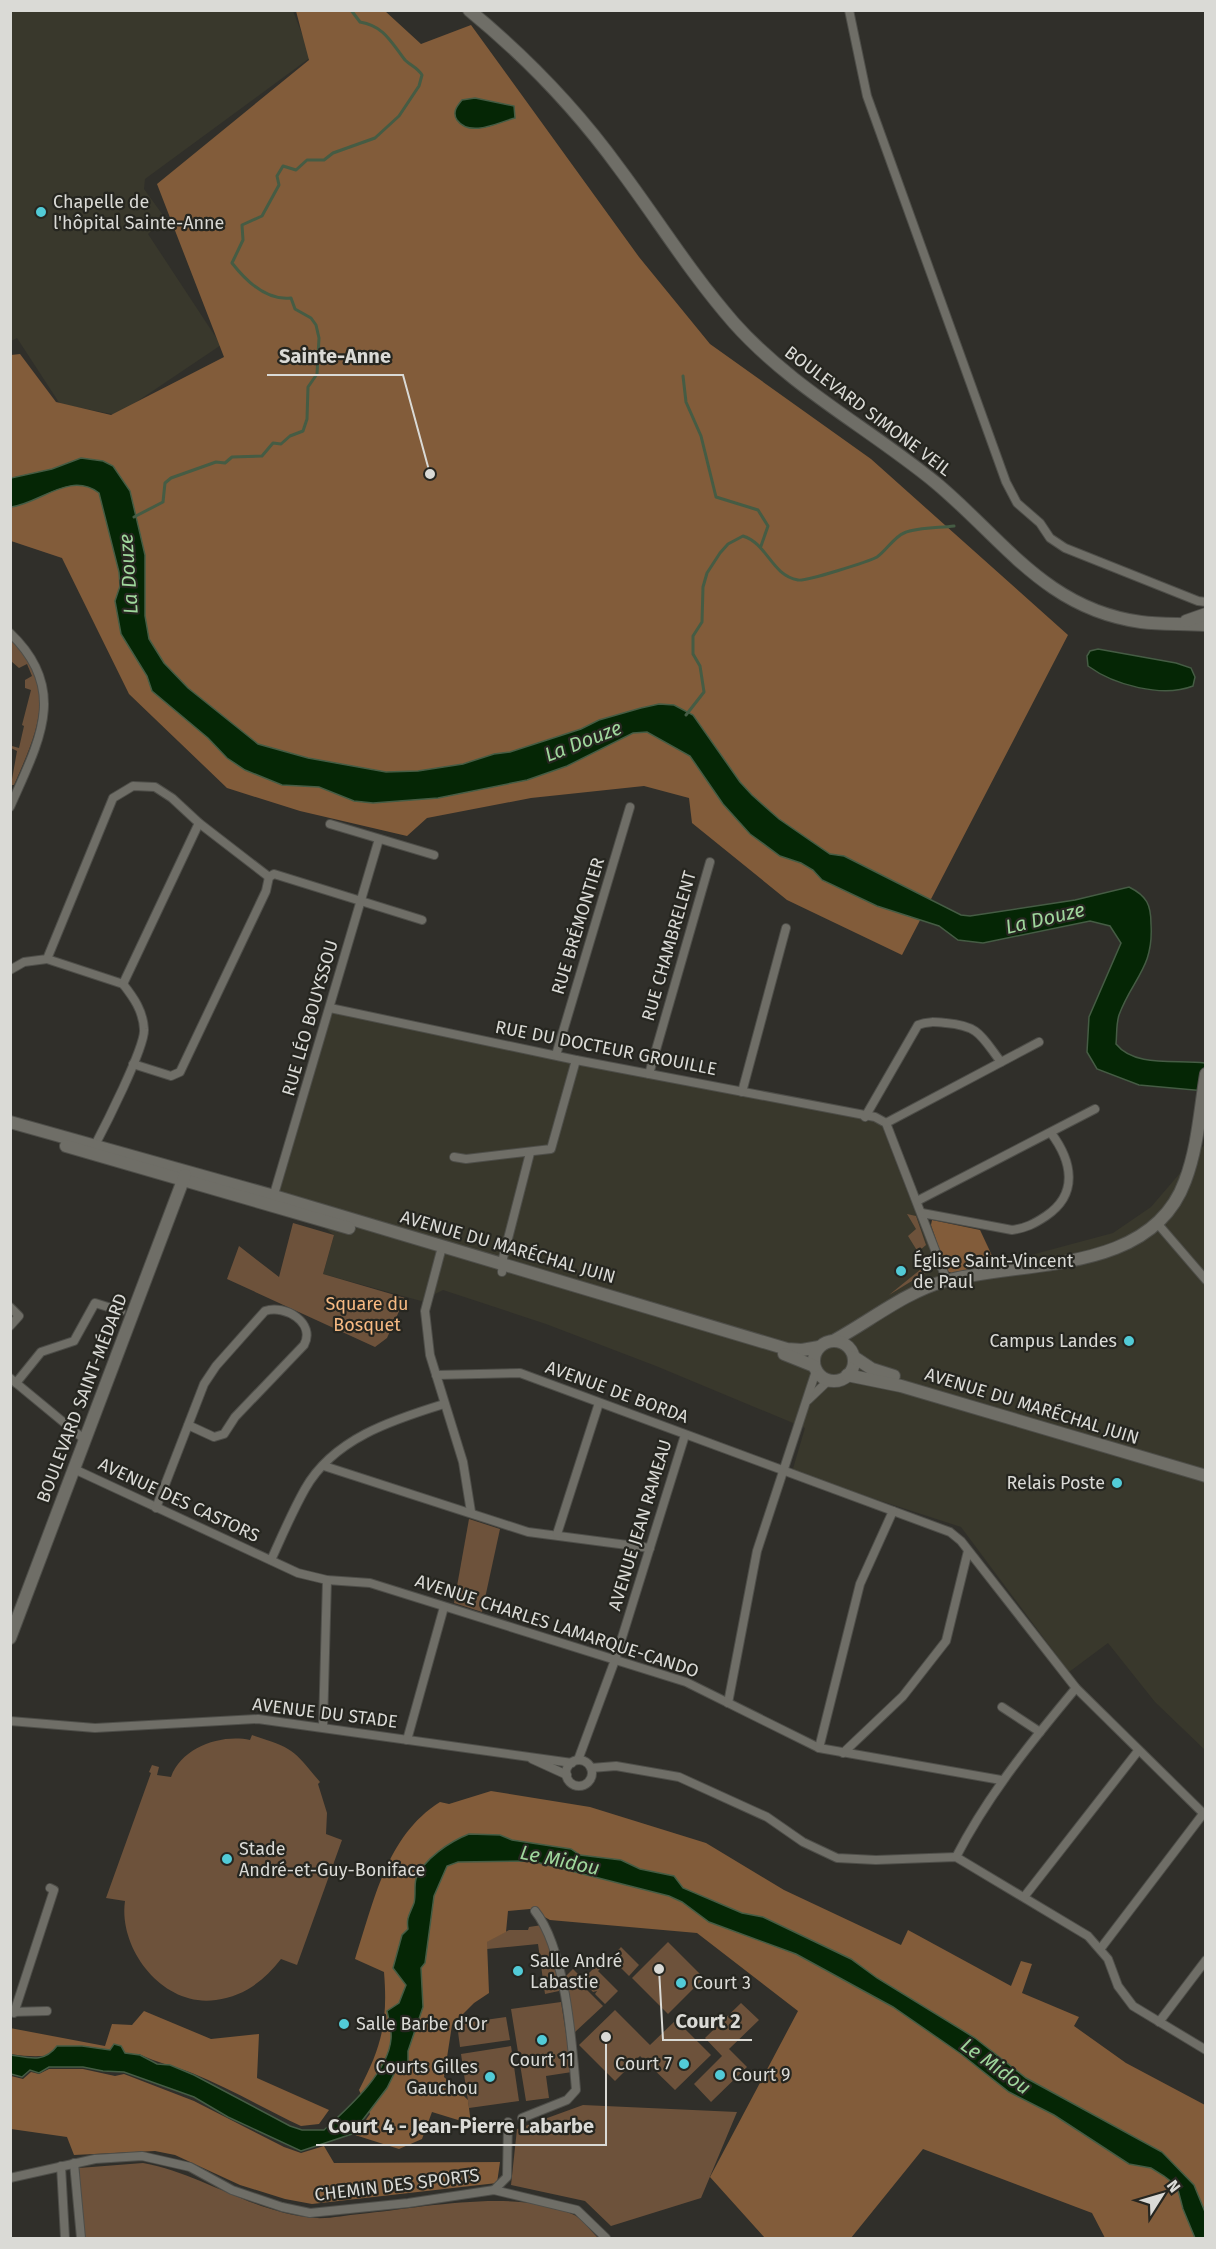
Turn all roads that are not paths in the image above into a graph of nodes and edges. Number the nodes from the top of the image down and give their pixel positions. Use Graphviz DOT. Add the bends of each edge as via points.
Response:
graph roads {
  1 [pos="469,10"];
  2 [pos="849,10"];
  3 [pos="1206,602"];
  4 [pos="1206,614"];
  5 [pos="1182,623"];
  6 [pos="1206,625"];
  7 [pos="10,633"];
  8 [pos="10,807"];
  9 [pos="630,807"];
  10 [pos="199,823"];
  11 [pos="330,824"];
  12 [pos="379,839"];
  13 [pos="434,855"];
  14 [pos="710,862"];
  15 [pos="268,877"];
  16 [pos="361,901"];
  17 [pos="422,920"];
  18 [pos="786,928"];
  19 [pos="47,959"];
  20 [pos="10,970"];
  21 [pos="123,984"];
  22 [pos="330,1008"];
  23 [pos="1039,1042"];
  24 [pos="556,1055"];
  25 [pos="576,1060"];
  26 [pos="1000,1062"];
  27 [pos="133,1064"];
  28 [pos="649,1074"];
  29 [pos="1206,1074"];
  30 [pos="742,1092"];
  31 [pos="1095,1109"];
  32 [pos="865,1117"];
  33 [pos="10,1122"];
  34 [pos="886,1123"];
  35 [pos="10,1129"];
  36 [pos="1052,1134"];
  37 [pos="93,1149"];
  38 [pos="530,1153"];
  39 [pos="454,1157"];
  40 [pos="185,1175"];
  41 [pos="272,1201"];
  42 [pos="917,1201"];
  43 [pos="922,1213"];
  44 [pos="1157,1222"];
  45 [pos="441,1250"];
  46 [pos="502,1268"];
  47 [pos="1206,1280"];
  48 [pos="947,1281"];
  49 [pos="10,1308"];
  50 [pos="122,1311"];
  51 [pos="864,1324"];
  52 [pos="10,1326"];
  53 [pos="832,1341"];
  54 [pos="819,1347"];
  55 [pos="853,1355"];
  56 [pos="815,1368"];
  57 [pos="436,1375"];
  58 [pos="848,1375"];
  59 [pos="830,1380"];
  60 [pos="13,1381"];
  61 [pos="808,1400"];
  62 [pos="599,1403"];
  63 [pos="444,1404"];
  64 [pos="188,1425"];
  65 [pos="685,1435"];
  66 [pos="85,1440"];
  67 [pos="324,1466"];
  68 [pos="74,1469"];
  69 [pos="1206,1469"];
  70 [pos="782,1471"];
  71 [pos="1206,1476"];
  72 [pos="156,1508"];
  73 [pos="893,1511"];
  74 [pos="471,1512"];
  75 [pos="557,1534"];
  76 [pos="650,1548"];
  77 [pos="968,1551"];
  78 [pos="271,1560"];
  79 [pos="327,1580"];
  80 [pos="444,1607"];
  81 [pos="10,1638"];
  82 [pos="615,1660"];
  83 [pos="1076,1688"];
  84 [pos="728,1702"];
  85 [pos="1002,1707"];
  86 [pos="10,1721"];
  87 [pos="323,1726"];
  88 [pos="1040,1732"];
  89 [pos="407,1740"];
  90 [pos="819,1748"];
  91 [pos="1138,1751"];
  92 [pos="843,1753"];
  93 [pos="526,1756"];
  94 [pos="575,1761"];
  95 [pos="591,1768"];
  96 [pos="567,1775"];
  97 [pos="1001,1780"];
  98 [pos="1204,1815"];
  99 [pos="956,1857"];
  100 [pos="50,1888"];
  101 [pos="1024,1897"];
  102 [pos="535,1911"];
  103 [pos="1101,1948"];
  104 [pos="1206,1960"];
  105 [pos="47,2011"];
  106 [pos="12,2013"];
  107 [pos="1159,2022"];
  108 [pos="1206,2050"];
  109 [pos="522,2118"];
  110 [pos="508,2122"];
  111 [pos="74,2163"];
  112 [pos="61,2166"];
  113 [pos="10,2178"];
  114 [pos="494,2190"];
  115 [pos="65,2238"];
  116 [pos="81,2238"];
  117 [pos="606,2238"];
  1 -- 5 [label="main road, BOULEVARD SIMONE VEIL" via="569,106 618,165 709,293 772,361 910,462 1016,561 1056,591 1082,605 1124,618"];
  2 -- 3 [label="street" via="867,96 1006,482 1017,503 1065,548"];
  4 -- 5 [label="main road, BOULEVARD SIMONE VEIL"];
  5 -- 6 [label="main road, BOULEVARD SIMONE VEIL"];
  7 -- 8 [label="street" via="27,649 44,683 45,710 40,738"];
  9 -- 24 [label="street, RUE BRÉMONTIER"];
  10 -- 15 [label="street"];
  10 -- 19 [label="street" via="155,788 134,786 112,798"];
  10 -- 21 [label="street"];
  11 -- 12 [label="street"];
  12 -- 13 [label="street"];
  12 -- 16 [label="street, RUE LÉO BOUYSSOU"];
  14 -- 28 [label="street, RUE CHAMBRELENT"];
  15 -- 16 [label="street" via="274,874"];
  15 -- 27 [label="street" via="266,891 180,1072 171,1076"];
  16 -- 17 [label="street"];
  16 -- 22 [label="street, RUE LÉO BOUYSSOU"];
  18 -- 30 [label="street"];
  19 -- 20 [label="street" via="24,962"];
  19 -- 21 [label="street"];
  21 -- 27 [label="street" via="139,1004 145,1031"];
  22 -- 24 [label="street, RUE DU DOCTEUR GROUILLE"];
  22 -- 41 [label="street, RUE LÉO BOUYSSOU"];
  23 -- 26 [label="street"];
  24 -- 25 [label="street, RUE DU DOCTEUR GROUILLE"];
  25 -- 28 [label="street, RUE DU DOCTEUR GROUILLE"];
  25 -- 38 [label="street" via="551,1149"];
  26 -- 32 [label="street" via="976,1030 967,1025 925,1022 918,1025"];
  26 -- 34 [label="street"];
  27 -- 37 [label="street"];
  28 -- 30 [label="street, RUE DU DOCTEUR GROUILLE"];
  29 -- 44 [label="main road" via="1184,1184"];
  30 -- 32 [label="street, RUE DU DOCTEUR GROUILLE"];
  31 -- 36 [label="street"];
  32 -- 34 [label="street, RUE DU DOCTEUR GROUILLE"];
  33 -- 37 [label="main road"];
  34 -- 42 [label="street"];
  35 -- 37 [label="main road"];
  36 -- 42 [label="street"];
  36 -- 43 [label="street" via="1063,1149 1068,1170 1066,1195 1059,1206 1027,1228 1012,1230"];
  37 -- 40 [label="main road, AVENUE DU MARÉCHAL JUIN"];
  38 -- 39 [label="street"];
  38 -- 46 [label="street"];
  40 -- 41 [label="main road, AVENUE DU MARÉCHAL JUIN"];
  40 -- 66 [label="main road, BOULEVARD SAINT-MÉDARD"];
  41 -- 45 [label="main road, AVENUE DU MARÉCHAL JUIN"];
  42 -- 43 [label="street"];
  43 -- 48 [label="street"];
  44 -- 47 [label="street"];
  44 -- 48 [label="main road" via="1128,1243 1098,1256"];
  45 -- 46 [label="main road, AVENUE DU MARÉCHAL JUIN"];
  45 -- 57 [label="street" via="425,1311"];
  46 -- 54 [label="main road, AVENUE DU MARÉCHAL JUIN" via="787,1349"];
  46 -- 56 [label="main road, AVENUE DU MARÉCHAL JUIN" via="789,1356"];
  48 -- 51 [label="main road" via="898,1302"];
  49 -- 52 [label="street" via="20,1316"];
  50 -- 60 [label="street" via="95,1303 74,1341 41,1352"];
  51 -- 53 [label="main road"];
  51 -- 55 [label="main road" via="855,1339"];
  53 -- 54 [label="main road"];
  53 -- 55 [label="main road" via="846,1345"];
  54 -- 56 [label="main road" via="814,1355"];
  55 -- 58 [label="main road"];
  55 -- 69 [label="main road, AVENUE DU MARÉCHAL JUIN" via="882,1373"];
  56 -- 59 [label="main road"];
  56 -- 61 [label="street"];
  57 -- 62 [label="street, AVENUE DE BORDA" via="514,1372"];
  57 -- 63 [label="street"];
  58 -- 59 [label="main road"];
  58 -- 71 [label="main road, AVENUE DU MARÉCHAL JUIN" via="901,1386"];
  59 -- 61 [label="street"];
  60 -- 66 [label="street"];
  61 -- 70 [label="street"];
  62 -- 65 [label="street, AVENUE DE BORDA"];
  62 -- 75 [label="street"];
  63 -- 67 [label="street" via="370,1431 351,1441"];
  63 -- 74 [label="street" via="463,1462"];
  64 -- 64 [label="street" via="214,1437 224,1434 235,1417 304,1346 308,1333 305,1325 280,1310 260,1315 204,1384"];
  64 -- 72 [label="street"];
  65 -- 70 [label="street, AVENUE DE BORDA"];
  65 -- 76 [label="street, AVENUE JEAN RAMEAU"];
  66 -- 68 [label="main road, BOULEVARD SAINT-MÉDARD"];
  67 -- 74 [label="street"];
  67 -- 78 [label="street" via="306,1487"];
  68 -- 72 [label="street, AVENUE DES CASTORS"];
  68 -- 81 [label="main road, BOULEVARD SAINT-MÉDARD"];
  70 -- 73 [label="street, AVENUE DE BORDA"];
  70 -- 84 [label="street" via="757,1551"];
  72 -- 78 [label="street, AVENUE DES CASTORS"];
  73 -- 77 [label="street, AVENUE DE BORDA" via="950,1532"];
  73 -- 90 [label="street" via="860,1584"];
  74 -- 75 [label="street" via="528,1532"];
  75 -- 76 [label="street"];
  76 -- 82 [label="street, AVENUE JEAN RAMEAU"];
  77 -- 83 [label="street, AVENUE DE BORDA"];
  77 -- 92 [label="street" via="946,1641 903,1696"];
  78 -- 79 [label="street, AVENUE CHARLES LAMARQUE-CANDO" via="298,1573"];
  79 -- 80 [label="street, AVENUE CHARLES LAMARQUE-CANDO" via="370,1583"];
  79 -- 87 [label="street"];
  80 -- 82 [label="street, AVENUE CHARLES LAMARQUE-CANDO"];
  80 -- 89 [label="street"];
  82 -- 84 [label="street, AVENUE CHARLES LAMARQUE-CANDO" via="686,1682"];
  82 -- 94 [label="street, AVENUE JEAN RAMEAU"];
  83 -- 88 [label="street"];
  83 -- 91 [label="street, AVENUE DE BORDA"];
  84 -- 90 [label="street, AVENUE CHARLES LAMARQUE-CANDO"];
  85 -- 88 [label="street"];
  86 -- 87 [label="street, AVENUE DU STADE" via="95,1728 258,1719"];
  87 -- 89 [label="street, AVENUE DU STADE"];
  88 -- 97 [label="street"];
  89 -- 93 [label="street, AVENUE DU STADE"];
  90 -- 92 [label="street, AVENUE CHARLES LAMARQUE-CANDO"];
  91 -- 98 [label="street, AVENUE DE BORDA"];
  91 -- 101 [label="street"];
  92 -- 97 [label="street, AVENUE CHARLES LAMARQUE-CANDO"];
  93 -- 94 [label="street, AVENUE DU STADE"];
  93 -- 96 [label="street, AVENUE DU STADE"];
  94 -- 95 [label="street" via="586,1762"];
  94 -- 96 [label="street"];
  95 -- 96 [label="street" via="592,1777 583,1786 574,1785"];
  95 -- 99 [label="street" via="616,1766 679,1777 767,1817 803,1842 837,1857"];
  97 -- 99 [label="street"];
  98 -- 103 [label="street"];
  99 -- 101 [label="street"];
  100 -- 106 [label="street" via="54,1890"];
  101 -- 103 [label="street"];
  102 -- 109 [label="street" via="544,1923 560,1971 576,2090 567,2100"];
  103 -- 107 [label="street" via="1125,1996 1133,2006"];
  104 -- 107 [label="street"];
  105 -- 106 [label="street"];
  107 -- 108 [label="street"];
  110 -- 114 [label="street" via="507,2177"];
  111 -- 112 [label="street, CHEMIN DES SPORTS"];
  111 -- 114 [label="street, CHEMIN DES SPORTS" via="142,2156 168,2161 232,2190 310,2212"];
  111 -- 116 [label="street"];
  112 -- 113 [label="street, CHEMIN DES SPORTS"];
  112 -- 115 [label="street"];
  114 -- 117 [label="street, CHEMIN DES SPORTS" via="577,2210"];
}
